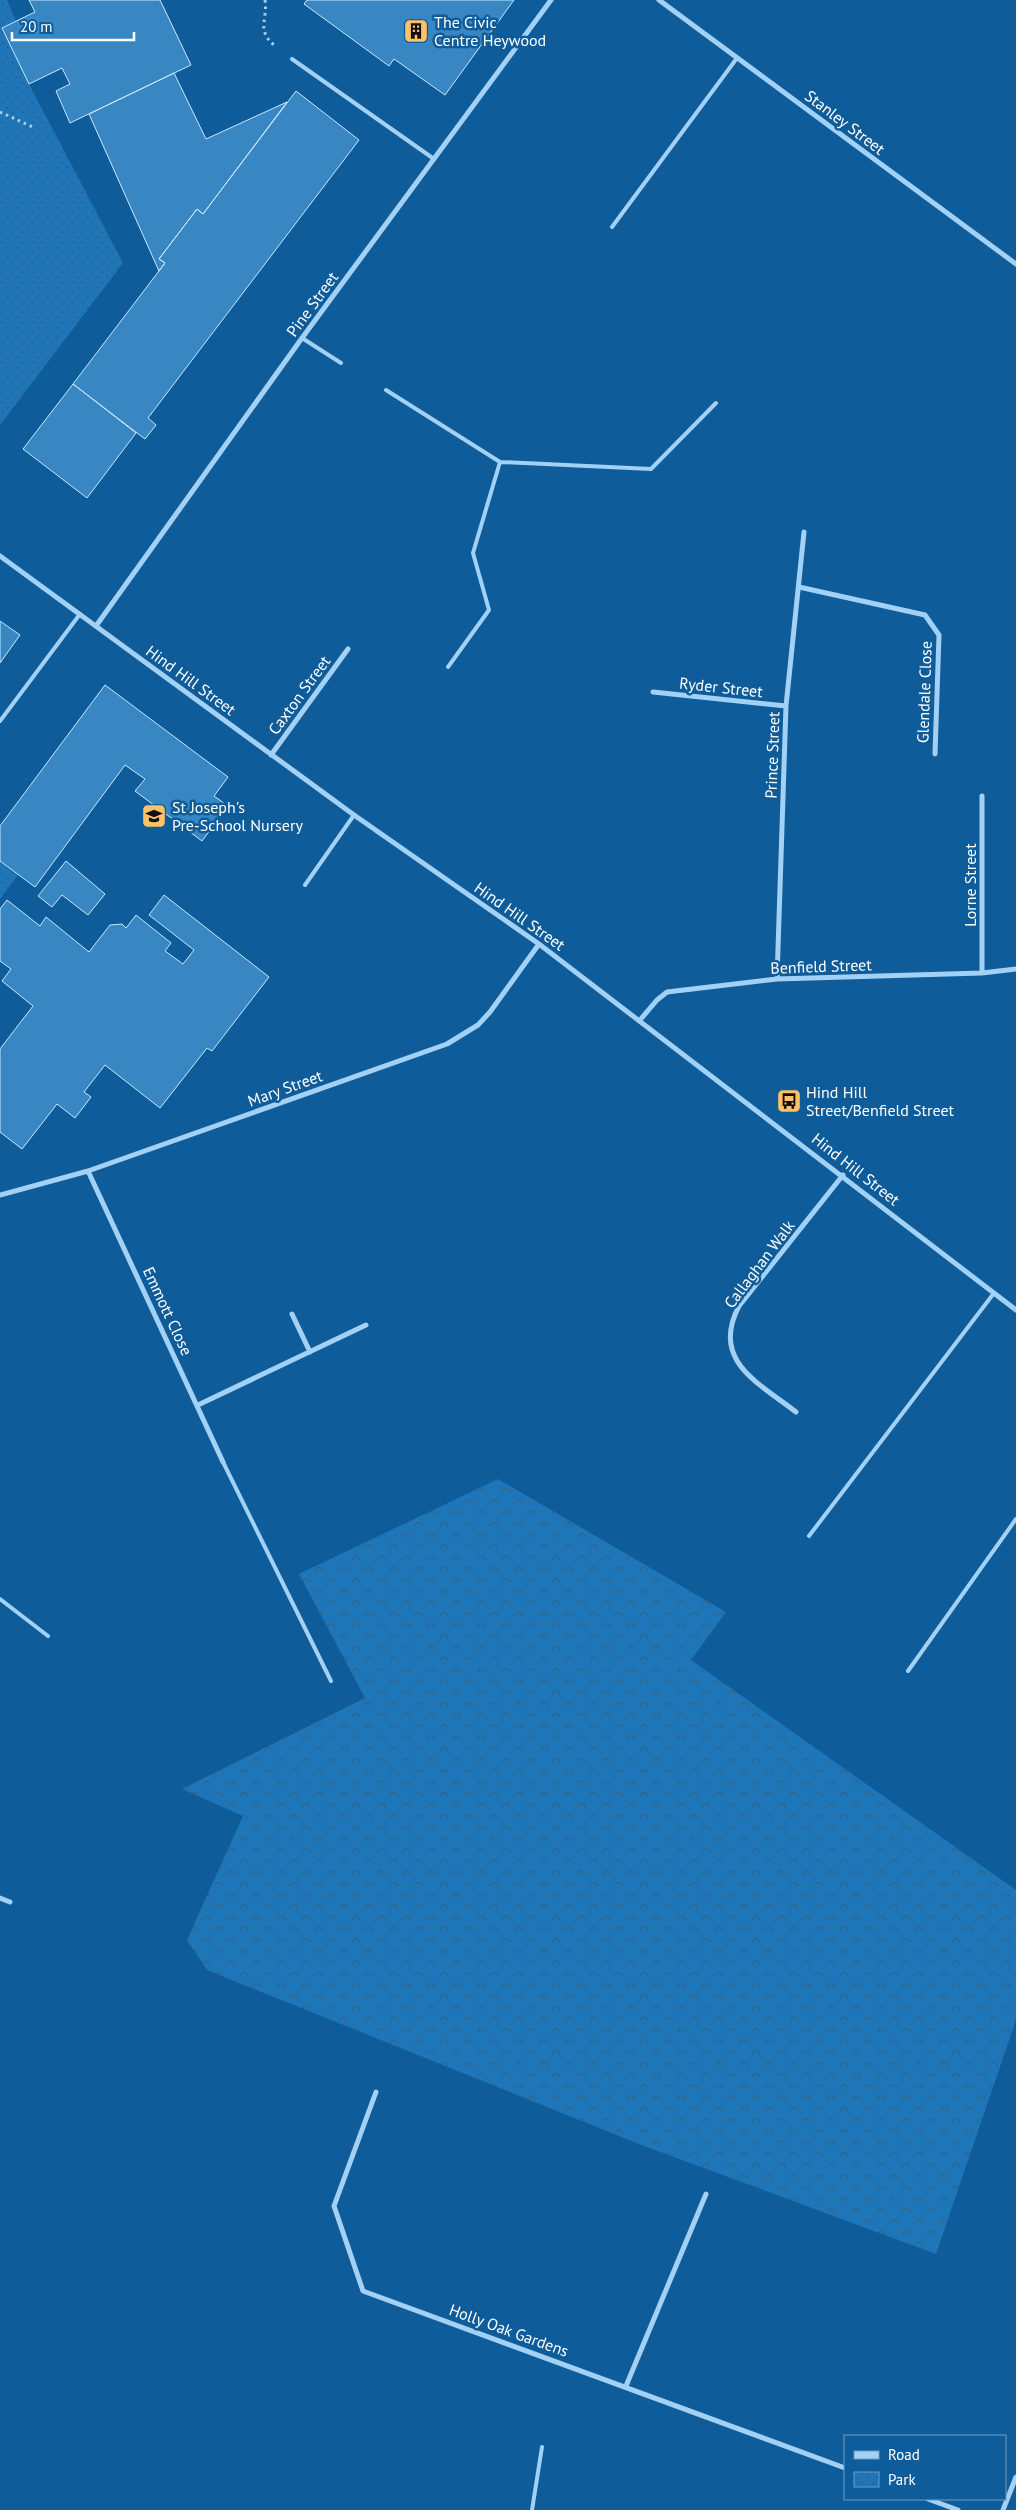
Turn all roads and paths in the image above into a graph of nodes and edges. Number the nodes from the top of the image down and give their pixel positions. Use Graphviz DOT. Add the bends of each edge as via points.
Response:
graph roads {
  1 [pos="265,0"];
  2 [pos="551,0"];
  3 [pos="659,0"];
  4 [pos="737,58"];
  5 [pos="292,59"];
  6 [pos="0,112"];
  7 [pos="35,128"];
  8 [pos="434,159"];
  9 [pos="612,227"];
  10 [pos="1016,264"];
  11 [pos="302,338"];
  12 [pos="341,364"];
  13 [pos="386,390"];
  14 [pos="716,402"];
  15 [pos="500,462"];
  16 [pos="804,532"];
  17 [pos="0,556"];
  18 [pos="799,587"];
  19 [pos="80,614"];
  20 [pos="96,626"];
  21 [pos="348,649"];
  22 [pos="448,667"];
  23 [pos="653,692"];
  24 [pos="786,706"];
  25 [pos="0,721"];
  26 [pos="935,754"];
  27 [pos="271,755"];
  28 [pos="982,796"];
  29 [pos="354,815"];
  30 [pos="305,885"];
  31 [pos="539,944"];
  32 [pos="1016,968"];
  33 [pos="982,973"];
  34 [pos="777,979"];
  35 [pos="640,1020"];
  36 [pos="88,1171"];
  37 [pos="843,1175"];
  38 [pos="0,1196"];
  39 [pos="994,1293"];
  40 [pos="1016,1310"];
  41 [pos="292,1314"];
  42 [pos="366,1325"];
  43 [pos="310,1352"];
  44 [pos="198,1406"];
  45 [pos="796,1412"];
  46 [pos="223,1462"];
  47 [pos="1016,1519"];
  48 [pos="809,1536"];
  49 [pos="0,1599"];
  50 [pos="48,1636"];
  51 [pos="908,1670"];
  52 [pos="331,1681"];
  53 [pos="0,1898"];
  54 [pos="10,1902"];
  55 [pos="376,2092"];
  56 [pos="706,2194"];
  57 [pos="626,2386"];
  58 [pos="542,2447"];
  59 [pos="844,2468"];
  60 [pos="1016,2477"];
  61 [pos="931,2500"];
  62 [pos="532,2510"];
  63 [pos="958,2510"];
  64 [pos="1003,2510"];
  1 -- 5 [label="path" via="265,38"];
  2 -- 8 [label="street, Pine Street"];
  3 -- 4 [label="street, Stanley Street"];
  4 -- 9 [label="lane"];
  4 -- 10 [label="street, Stanley Street"];
  5 -- 8 [label="lane"];
  6 -- 7 [label="path"];
  8 -- 11 [label="street, Pine Street"];
  11 -- 12 [label="lane"];
  11 -- 20 [label="street, Pine Street"];
  13 -- 15 [label="lane"];
  14 -- 15 [label="lane" via="651,469"];
  15 -- 22 [label="lane" via="473,553 488,610"];
  16 -- 18 [label="street, Prince Street"];
  17 -- 19 [label="street, Hind Hill Street"];
  18 -- 24 [label="street, Prince Street"];
  18 -- 26 [label="street, Glendale Close" via="925,615 939,635"];
  19 -- 20 [label="street, Hind Hill Street"];
  19 -- 25 [label="lane"];
  20 -- 27 [label="street, Hind Hill Street"];
  21 -- 27 [label="street, Caxton Street"];
  23 -- 24 [label="street, Ryder Street"];
  24 -- 34 [label="street, Prince Street"];
  27 -- 29 [label="street, Hind Hill Street"];
  28 -- 33 [label="street, Lorne Street"];
  29 -- 30 [label="lane"];
  29 -- 31 [label="street, Hind Hill Street"];
  31 -- 35 [label="street, Hind Hill Street"];
  31 -- 36 [label="street, Mary Street" via="490,1012 478,1025 447,1044"];
  32 -- 33 [label="street, Benfield Street"];
  33 -- 34 [label="street, Benfield Street"];
  34 -- 35 [label="street, Benfield Street" via="667,992"];
  35 -- 37 [label="street, Hind Hill Street"];
  36 -- 38 [label="street, Mary Street"];
  36 -- 44 [label="street, Emmott Close"];
  37 -- 39 [label="street, Hind Hill Street"];
  37 -- 45 [label="street, Callaghan Walk" via="739,1306 731,1326 731,1347 744,1372"];
  39 -- 40 [label="street, Hind Hill Street"];
  39 -- 48 [label="lane"];
  41 -- 43 [label="street"];
  42 -- 43 [label="street"];
  43 -- 44 [label="street"];
  44 -- 46 [label="street, Emmott Close"];
  46 -- 52 [label="lane"];
  47 -- 51 [label="lane"];
  49 -- 50 [label="lane"];
  53 -- 54 [label="street"];
  55 -- 57 [label="street, Holly Oak Gardens" via="334,2206 363,2291"];
  56 -- 57 [label="street"];
  57 -- 59 [label="street, Holly Oak Gardens"];
  58 -- 62 [label="lane"];
  60 -- 64 [label="street"];
  61 -- 63 [label="street"];
}
